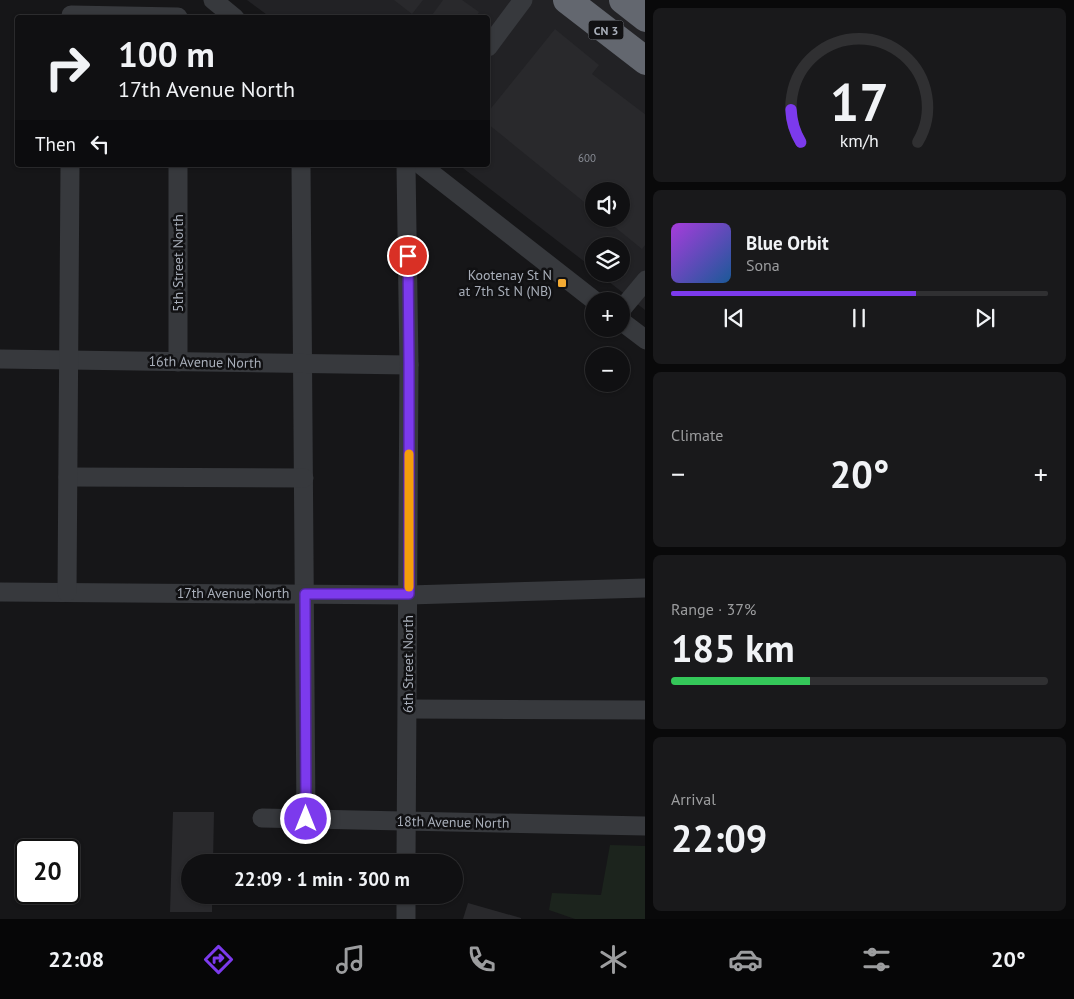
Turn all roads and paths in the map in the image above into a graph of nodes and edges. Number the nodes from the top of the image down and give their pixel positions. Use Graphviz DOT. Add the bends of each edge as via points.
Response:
graph roads {
  1 [pos="178,0"];
  2 [pos="213,0"];
  3 [pos="523,0"];
  4 [pos="567,0"];
  5 [pos="623,0"];
  6 [pos="178,15"];
  7 [pos="231,15"];
  8 [pos="645,18"];
  9 [pos="490,44"];
  10 [pos="645,61"];
  11 [pos="70,167"];
  12 [pos="178,167"];
  13 [pos="301,167"];
  14 [pos="406,167"];
  15 [pos="423,167"];
  16 [pos="645,280"];
  17 [pos="585,292"];
  18 [pos="630,299"];
  19 [pos="630,328"];
  20 [pos="645,340"];
  21 [pos="0,359"];
  22 [pos="68,360"];
  23 [pos="178,362"];
  24 [pos="303,364"];
  25 [pos="409,365"];
  26 [pos="68,477"];
  27 [pos="304,478"];
  28 [pos="645,588"];
  29 [pos="0,592"];
  30 [pos="66,592"];
  31 [pos="305,594"];
  32 [pos="409,594"];
  33 [pos="408,708"];
  34 [pos="645,710"];
  35 [pos="262,818"];
  36 [pos="306,819"];
  37 [pos="407,821"];
  38 [pos="645,826"];
  39 [pos="406,854"];
  40 [pos="406,904"];
  41 [pos="406,919"];
  1 -- 6 [label="street"];
  2 -- 7 [label="street"];
  3 -- 9 [label="street"];
  4 -- 10 [label="highway, CN 3"];
  5 -- 8 [label="highway, CN 3"];
  11 -- 22 [label="street"];
  12 -- 23 [label="street, 5th Street North"];
  13 -- 24 [label="street"];
  14 -- 25 [label="street, 6th Street North"];
  15 -- 17 [label="street"];
  16 -- 18 [label="street"];
  19 -- 20 [label="street"];
  21 -- 22 [label="street, 16th Avenue North"];
  22 -- 23 [label="street, 16th Avenue North"];
  22 -- 26 [label="street"];
  23 -- 24 [label="street, 16th Avenue North"];
  24 -- 25 [label="street, 16th Avenue North"];
  24 -- 27 [label="street"];
  25 -- 32 [label="street, 6th Street North"];
  26 -- 27 [label="street"];
  26 -- 30 [label="street"];
  27 -- 31 [label="street"];
  28 -- 32 [label="street, 17th Avenue North"];
  29 -- 30 [label="street, 17th Avenue North"];
  30 -- 31 [label="street, 17th Avenue North"];
  31 -- 32 [label="street, 17th Avenue North"];
  31 -- 36 [label="street"];
  32 -- 33 [label="street, 6th Street North"];
  33 -- 34 [label="street"];
  33 -- 37 [label="street, 6th Street North"];
  35 -- 36 [label="street, 18th Avenue North"];
  36 -- 37 [label="street, 18th Avenue North"];
  37 -- 38 [label="street, 18th Avenue North"];
  37 -- 39 [label="street, 6th Street North"];
  40 -- 41 [label="street"];
}
